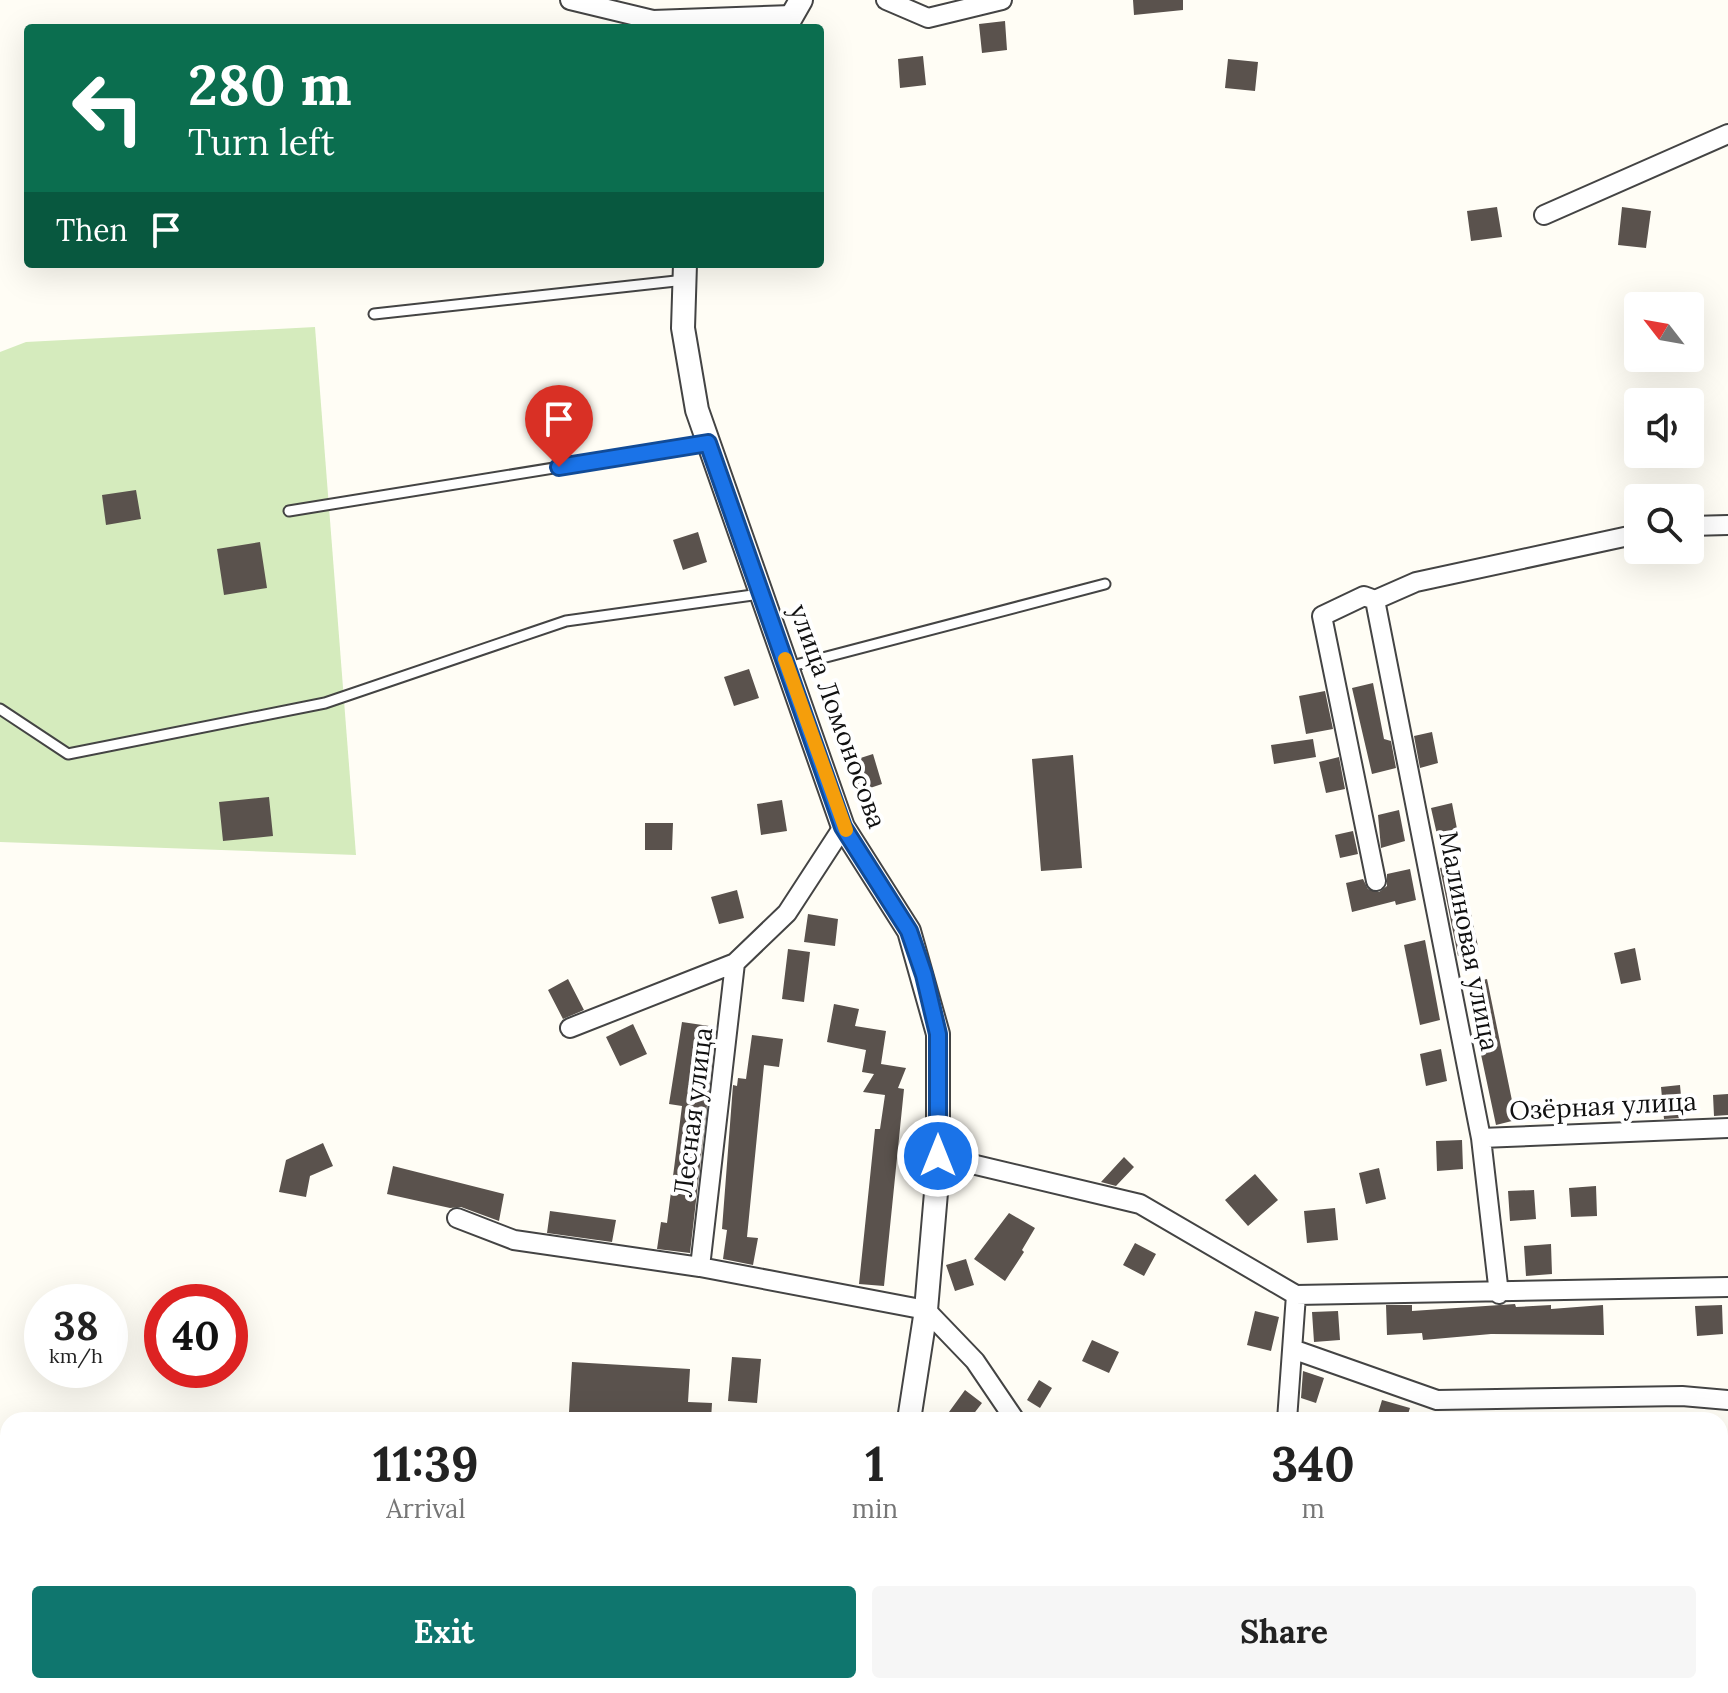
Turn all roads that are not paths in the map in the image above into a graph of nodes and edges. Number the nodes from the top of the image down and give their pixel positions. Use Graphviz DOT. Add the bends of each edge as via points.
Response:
graph roads {
  1 [pos="570,0"];
  2 [pos="886,0"];
  3 [pos="1002,0"];
  4 [pos="793,14"];
  5 [pos="1728,134"];
  6 [pos="1544,215"];
  7 [pos="685,272"];
  8 [pos="374,314"];
  9 [pos="708,443"];
  10 [pos="289,511"];
  11 [pos="1728,525"];
  12 [pos="1704,526"];
  13 [pos="1624,537"];
  14 [pos="1105,584"];
  15 [pos="763,593"];
  16 [pos="1375,600"];
  17 [pos="788,667"];
  18 [pos="0,709"];
  19 [pos="843,827"];
  20 [pos="1376,881"];
  21 [pos="735,963"];
  22 [pos="570,1028"];
  23 [pos="1728,1128"];
  24 [pos="1481,1138"];
  25 [pos="938,1156"];
  26 [pos="457,1218"];
  27 [pos="700,1267"];
  28 [pos="1728,1287"];
  29 [pos="1499,1294"];
  30 [pos="1296,1295"];
  31 [pos="926,1310"];
  32 [pos="1295,1350"];
  33 [pos="1728,1400"];
  34 [pos="910,1412"];
  35 [pos="1010,1412"];
  36 [pos="1288,1412"];
  1 -- 4 [label="street" via="653,20"];
  2 -- 3 [label="street" via="928,18"];
  5 -- 6 [label="street"];
  7 -- 8 [label="lane"];
  7 -- 9 [label="street, улица Ломоносова" via="683,328"];
  9 -- 10 [label="lane"];
  9 -- 15 [label="street, улица Ломоносова"];
  11 -- 12 [label="street"];
  13 -- 16 [label="street" via="1416,582"];
  14 -- 17 [label="lane"];
  15 -- 17 [label="street, улица Ломоносова"];
  15 -- 18 [label="lane" via="566,621 325,703 68,754"];
  16 -- 20 [label="street" via="1364,596 1322,616"];
  16 -- 24 [label="street, Малиновая улица"];
  17 -- 19 [label="street, улица Ломоносова"];
  19 -- 21 [label="street" via="787,913"];
  19 -- 25 [label="street, улица Ломоносова" via="909,931 924,975 938,1034"];
  21 -- 22 [label="street"];
  21 -- 27 [label="street, Лесная улица"];
  23 -- 24 [label="street, Озёрная улица"];
  24 -- 29 [label="street, Малиновая улица"];
  25 -- 30 [label="street" via="1140,1204"];
  25 -- 31 [label="street, улица Ломоносова"];
  26 -- 27 [label="street" via="514,1240"];
  27 -- 31 [label="street"];
  28 -- 29 [label="street"];
  29 -- 30 [label="street"];
  30 -- 32 [label="street"];
  31 -- 34 [label="street, улица Ломоносова"];
  31 -- 35 [label="street" via="975,1361"];
  32 -- 33 [label="street" via="1437,1400"];
  32 -- 36 [label="street"];
}
